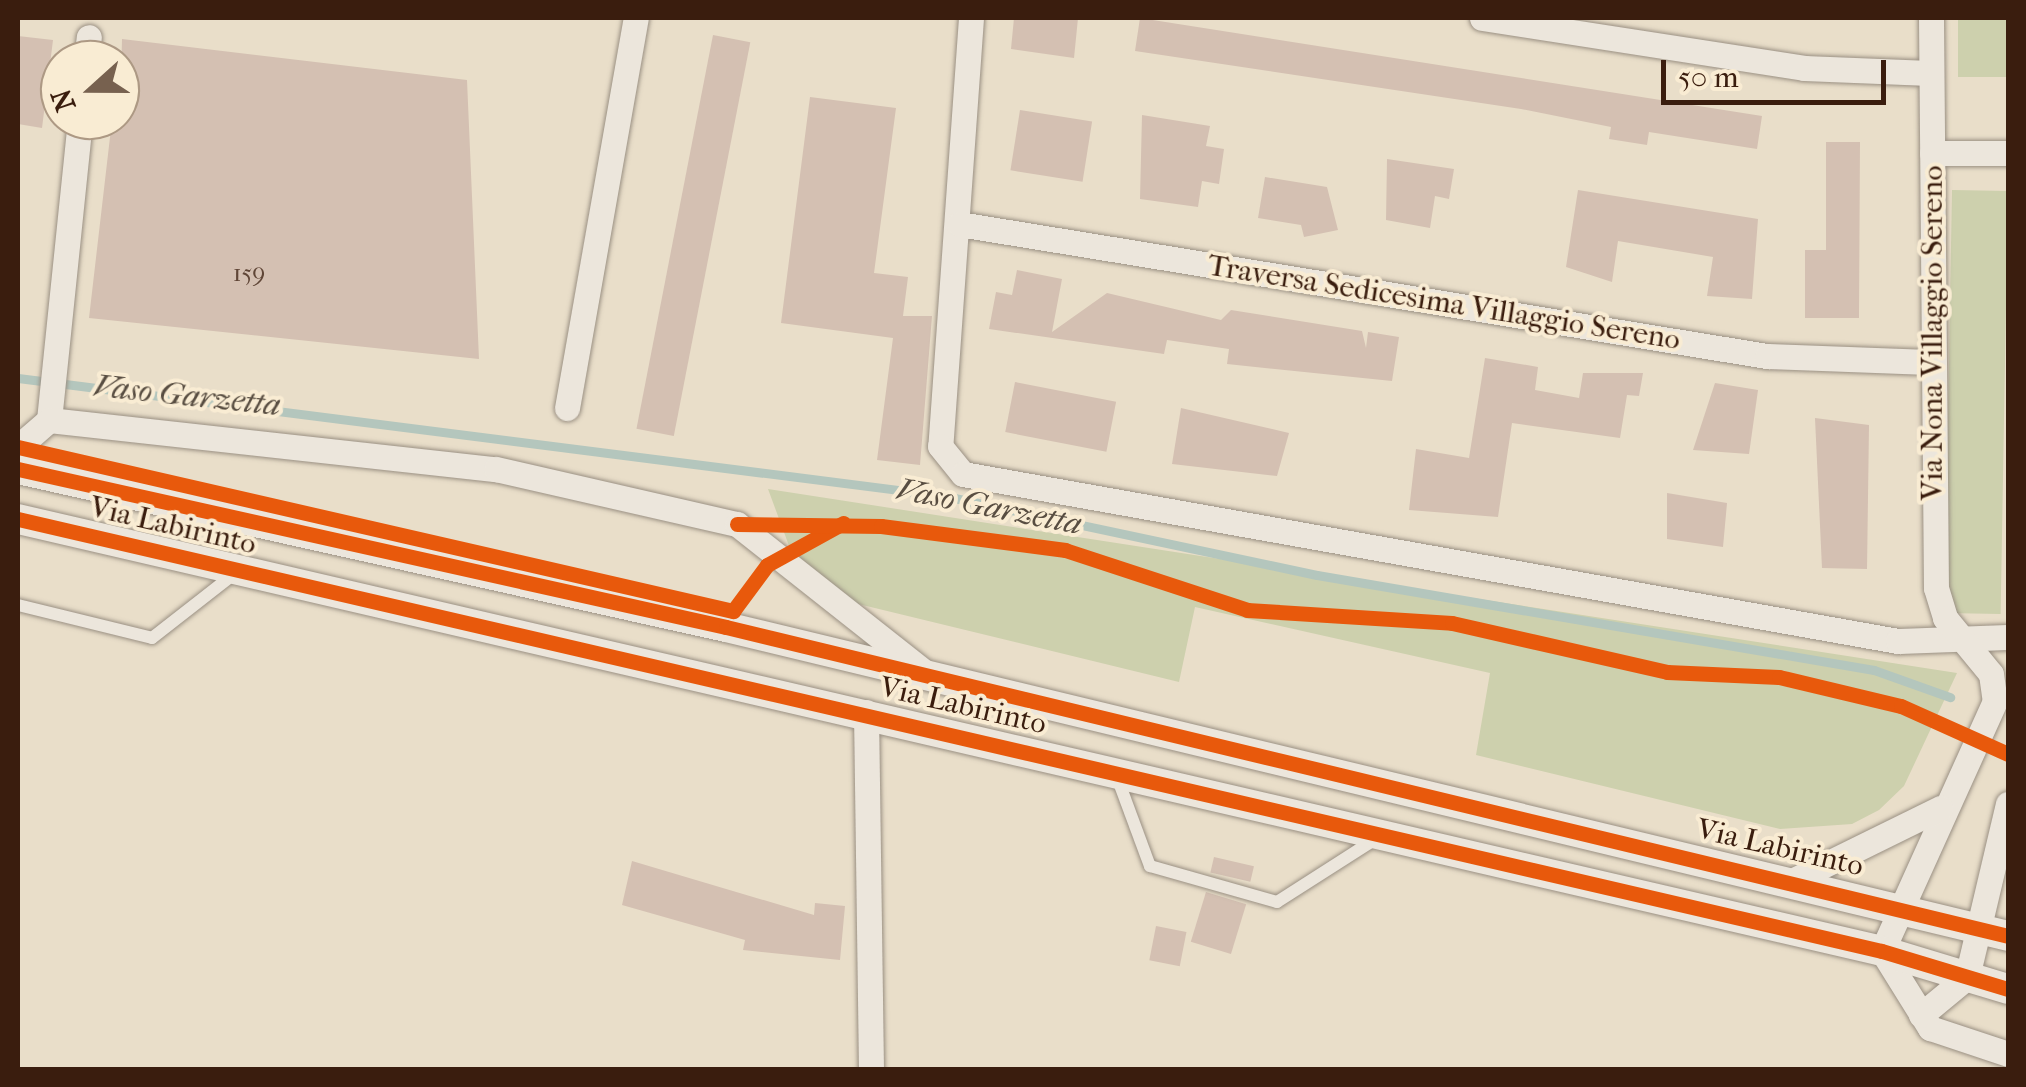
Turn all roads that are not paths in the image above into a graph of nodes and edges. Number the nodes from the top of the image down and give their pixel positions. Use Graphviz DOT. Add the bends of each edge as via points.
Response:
graph roads {
  1 [pos="636,18"];
  2 [pos="971,18"];
  3 [pos="1482,18"];
  4 [pos="1930,18"];
  5 [pos="1930,73"];
  6 [pos="78,140"];
  7 [pos="1932,153"];
  8 [pos="2008,153"];
  9 [pos="959,224"];
  10 [pos="1930,362"];
  11 [pos="567,408"];
  12 [pos="50,410"];
  13 [pos="18,447"];
  14 [pos="18,469"];
  15 [pos="18,519"];
  16 [pos="240,570"];
  17 [pos="18,605"];
  18 [pos="2008,637"];
  19 [pos="1963,640"];
  20 [pos="928,674"];
  21 [pos="866,712"];
  22 [pos="1115,770"];
  23 [pos="1940,808"];
  24 [pos="2008,808"];
  25 [pos="1383,834"];
  26 [pos="1796,879"];
  27 [pos="1897,903"];
  28 [pos="1979,927"];
  29 [pos="2008,936"];
  30 [pos="1882,952"];
  31 [pos="1968,977"];
  32 [pos="2008,989"];
  33 [pos="1921,1015"];
  34 [pos="2008,1054"];
  35 [pos="871,1070"];
  1 -- 11 [label="street"];
  2 -- 9 [label="street"];
  3 -- 5 [label="street" via="1804,68"];
  4 -- 5 [label="street, Via Nona Villaggio Sereno"];
  5 -- 7 [label="street, Via Nona Villaggio Sereno"];
  6 -- 12 [label="street"];
  7 -- 8 [label="street"];
  7 -- 10 [label="street, Via Nona Villaggio Sereno"];
  9 -- 10 [label="street, Traversa Sedicesima Villaggio Sereno" via="1766,356"];
  9 -- 19 [label="street" via="940,446 963,474 1898,641"];
  10 -- 19 [label="street, Via Nona Villaggio Sereno" via="1936,588"];
  12 -- 13 [label="street"];
  12 -- 20 [label="street" via="496,469 736,524"];
  14 -- 20 [label="street, Via Labirinto"];
  15 -- 16 [label="street, Via Labirinto"];
  16 -- 17 [label="lane" via="152,638"];
  16 -- 21 [label="street, Via Labirinto"];
  18 -- 19 [label="street"];
  19 -- 23 [label="street, Via Nona Villaggio Sereno" via="1991,674 1995,700"];
  20 -- 26 [label="street, Via Labirinto"];
  21 -- 22 [label="street, Via Labirinto"];
  21 -- 35 [label="street"];
  22 -- 25 [label="street, Via Labirinto"];
  22 -- 25 [label="lane" via="1150,866 1277,902"];
  23 -- 26 [label="street"];
  23 -- 27 [label="street, Via Nona Villaggio Sereno"];
  24 -- 28 [label="street"];
  25 -- 30 [label="street, Via Labirinto"];
  26 -- 27 [label="street, Via Labirinto"];
  27 -- 28 [label="street, Via Labirinto"];
  27 -- 30 [label="street, Via Nona Villaggio Sereno"];
  28 -- 29 [label="street, Via Labirinto"];
  28 -- 31 [label="street"];
  30 -- 31 [label="street, Via Labirinto"];
  30 -- 33 [label="street"];
  31 -- 32 [label="street, Via Labirinto"];
  31 -- 33 [label="street"];
  33 -- 34 [label="street" via="1930,1028"];
}
